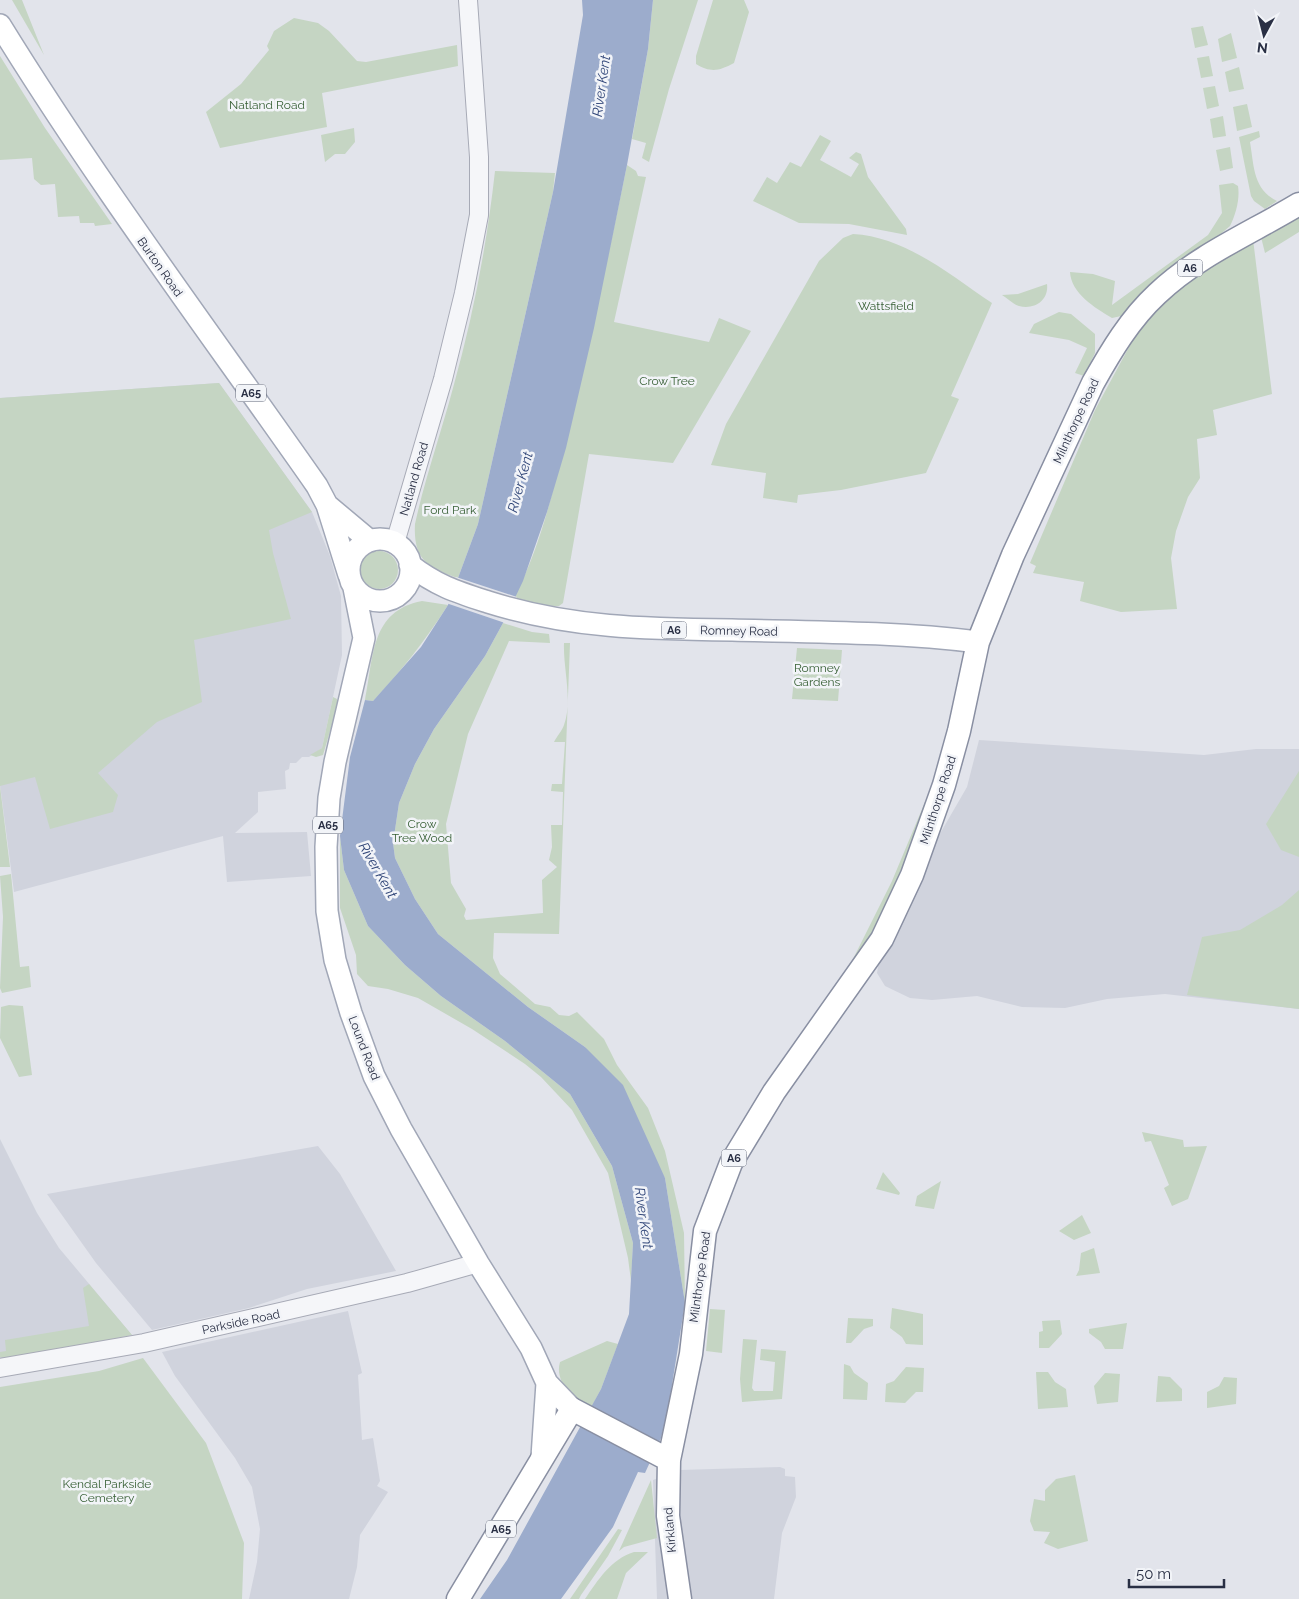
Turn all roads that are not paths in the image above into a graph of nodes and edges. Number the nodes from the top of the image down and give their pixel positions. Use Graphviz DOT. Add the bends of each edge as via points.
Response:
graph roads {
  1 [pos="468,0"];
  2 [pos="0,25"];
  3 [pos="1299,204"];
  4 [pos="327,505"];
  5 [pos="370,540"];
  6 [pos="394,543"];
  7 [pos="410,565"];
  8 [pos="352,582"];
  9 [pos="433,585"];
  10 [pos="393,598"];
  11 [pos="364,638"];
  12 [pos="978,642"];
  13 [pos="478,1263"];
  14 [pos="0,1368"];
  15 [pos="547,1383"];
  16 [pos="579,1412"];
  17 [pos="662,1455"];
  18 [pos="542,1457"];
  19 [pos="458,1599"];
  20 [pos="680,1599"];
  1 -- 6 [label="street, Natland Road" via="479,157 479,215 464,293 442,379"];
  2 -- 4 [label="main road, Burton Road / A65" via="108,193 312,479"];
  3 -- 12 [label="highway, Milnthorpe Road / A6" via="1190,267 1157,294 1118,340 1093,383 1013,555"];
  4 -- 5 [label="main road, Burton Road / A65"];
  4 -- 8 [label="main road, Burton Road / A65"];
  5 -- 6 [label="main road"];
  5 -- 8 [label="main road, A65" via="362,544 351,558"];
  6 -- 7 [label="main road" via="402,548"];
  7 -- 9 [label="main road, Romney Road / A6"];
  7 -- 10 [label="main road, A65" via="408,582"];
  8 -- 10 [label="main road" via="369,600"];
  8 -- 11 [label="main road, Lound Road / A65"];
  9 -- 10 [label="main road, Romney Road / A6"];
  9 -- 12 [label="main road, Romney Road / A6" via="528,614 588,624 925,636"];
  10 -- 11 [label="main road, Lound Road / A65" via="377,613"];
  11 -- 13 [label="main road, Lound Road / A65" via="329,798 327,910 335,958 374,1076"];
  12 -- 17 [label="highway, Milnthorpe Road / A6" via="959,731 939,801 912,875 882,939 774,1092 727,1172 705,1231 691,1354"];
  13 -- 14 [label="street, Parkside Road" via="407,1283 152,1342"];
  13 -- 15 [label="main road, Lound Road / A65" via="531,1348"];
  15 -- 16 [label="main road, Lound Road / A65"];
  15 -- 18 [label="main road, A65"];
  16 -- 17 [label="highway, A65"];
  16 -- 18 [label="highway, A65"];
  17 -- 20 [label="highway, Kirkland / A6"];
  18 -- 19 [label="highway, A65"];
}
